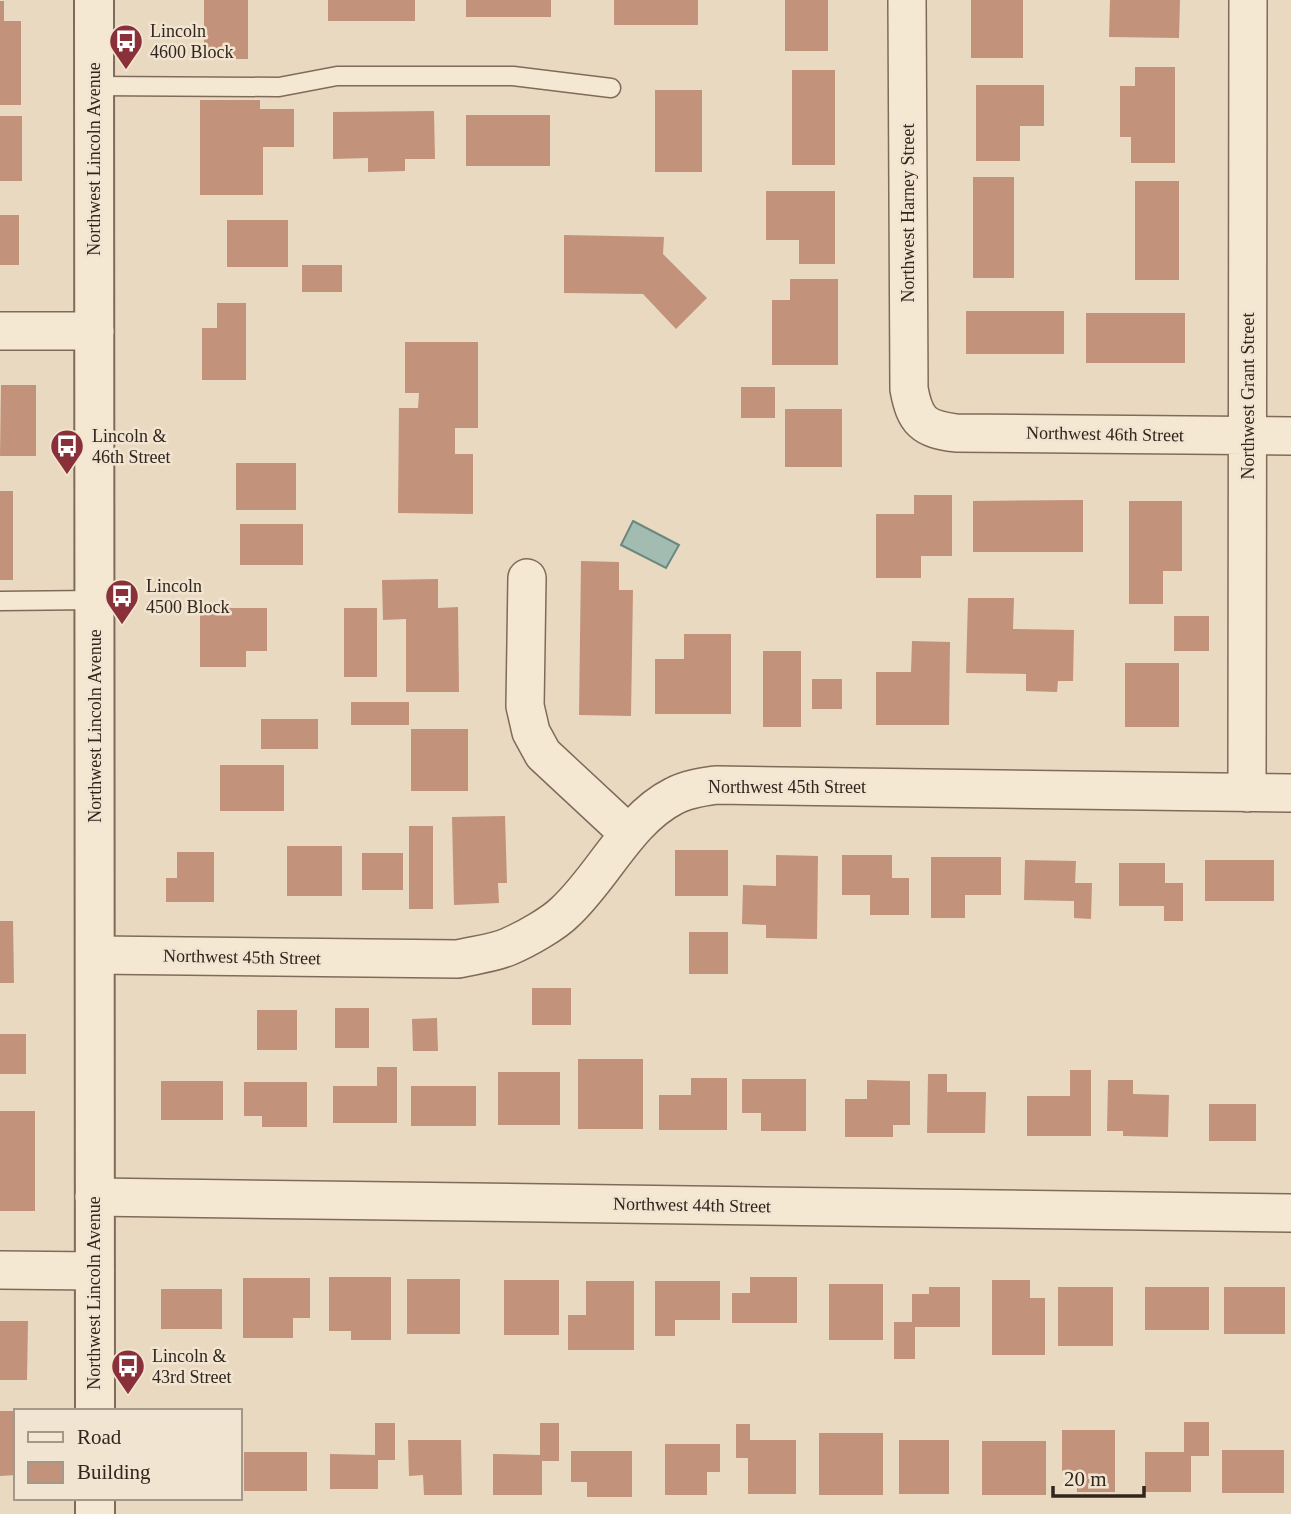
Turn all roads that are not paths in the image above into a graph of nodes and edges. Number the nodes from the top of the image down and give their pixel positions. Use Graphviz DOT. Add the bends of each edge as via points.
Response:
graph roads {
  1 [pos="94,0"];
  2 [pos="907,0"];
  3 [pos="1248,0"];
  4 [pos="94,86"];
  5 [pos="611,88"];
  6 [pos="0,331"];
  7 [pos="95,331"];
  8 [pos="921,422"];
  9 [pos="1248,436"];
  10 [pos="1291,436"];
  11 [pos="527,578"];
  12 [pos="95,600"];
  13 [pos="0,601"];
  14 [pos="1247,793"];
  15 [pos="1291,793"];
  16 [pos="629,834"];
  17 [pos="95,956"];
  18 [pos="94,1197"];
  19 [pos="1291,1213"];
  20 [pos="0,1270"];
  21 [pos="95,1271"];
  22 [pos="95,1409"];
  1 -- 4 [label="street, Northwest Lincoln Avenue"];
  2 -- 8 [label="street, Northwest Harney Street" via="909,389"];
  3 -- 9 [label="street, Northwest Grant Street"];
  4 -- 5 [label="lane" via="279,87 337,76 513,76"];
  4 -- 7 [label="street, Northwest Lincoln Avenue"];
  6 -- 7 [label="street"];
  7 -- 12 [label="street, Northwest Lincoln Avenue"];
  8 -- 9 [label="street, Northwest 46th Street" via="956,433"];
  9 -- 10 [label="street, Northwest 46th Street"];
  9 -- 14 [label="street, Northwest Grant Street"];
  11 -- 16 [label="street" via="525,706 531,732 543,754"];
  12 -- 13 [label="lane"];
  12 -- 17 [label="street, Northwest Lincoln Avenue"];
  14 -- 15 [label="street, Northwest 45th Street"];
  14 -- 16 [label="street, Northwest 45th Street" via="716,785 675,795"];
  16 -- 17 [label="street, Northwest 45th Street" via="564,914 509,947 458,959"];
  17 -- 18 [label="street, Northwest Lincoln Avenue"];
  18 -- 19 [label="street, Northwest 44th Street"];
  18 -- 21 [label="street, Northwest Lincoln Avenue"];
  20 -- 21 [label="street"];
  21 -- 22 [label="street, Northwest Lincoln Avenue"];
}
